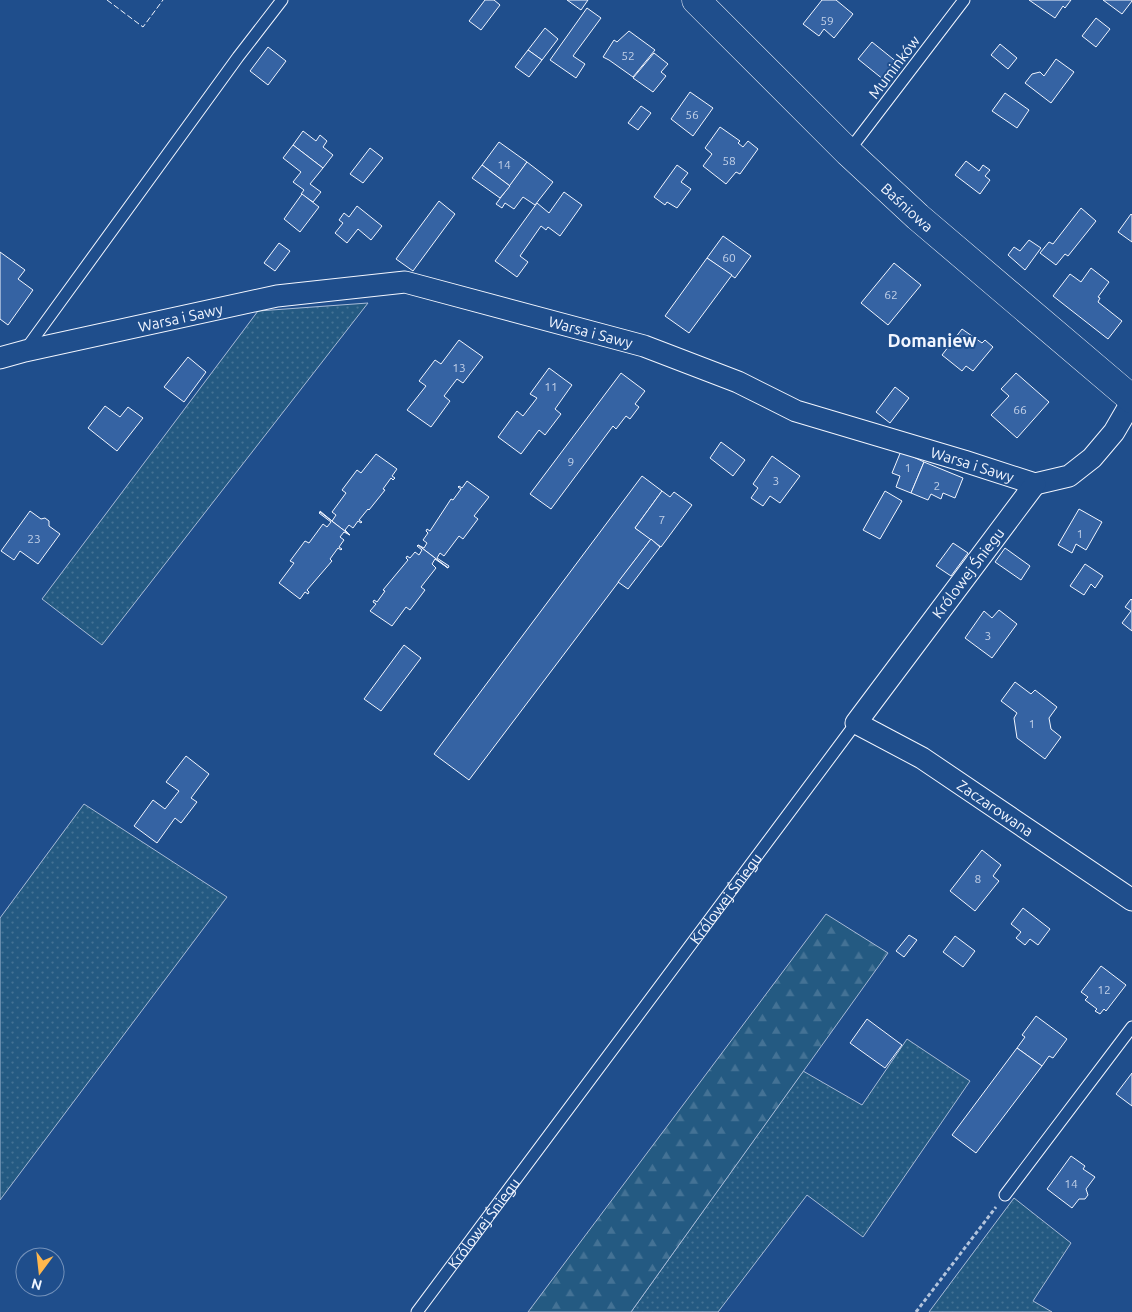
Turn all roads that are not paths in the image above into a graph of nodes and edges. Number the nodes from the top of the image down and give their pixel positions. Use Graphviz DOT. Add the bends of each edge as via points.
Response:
graph roads {
  1 [pos="282,0"];
  2 [pos="696,0"];
  3 [pos="964,0"];
  4 [pos="848,152"];
  5 [pos="24,351"];
  6 [pos="0,358"];
  7 [pos="1132,400"];
  8 [pos="1035,484"];
  9 [pos="856,724"];
  10 [pos="1132,900"];
  11 [pos="1132,1027"];
  12 [pos="1005,1195"];
  13 [pos="417,1312"];
  1 -- 5 [label="lane"];
  2 -- 4 [label="main road, Baśniowa"];
  3 -- 4 [label="lane, Muminków"];
  4 -- 7 [label="main road, Baśniowa" via="918,217"];
  5 -- 6 [label="street, Warsa i Sawy"];
  5 -- 8 [label="street, Warsa i Sawy" via="277,296 405,282 644,346 738,382 796,412"];
  7 -- 8 [label="street" via="1114,432 1092,458 1069,476"];
  8 -- 9 [label="street, Królowej Śniegu"];
  9 -- 10 [label="street, Zaczarowana" via="922,758"];
  9 -- 13 [label="lane, Królowej Śniegu"];
  11 -- 12 [label="lane"];
}
